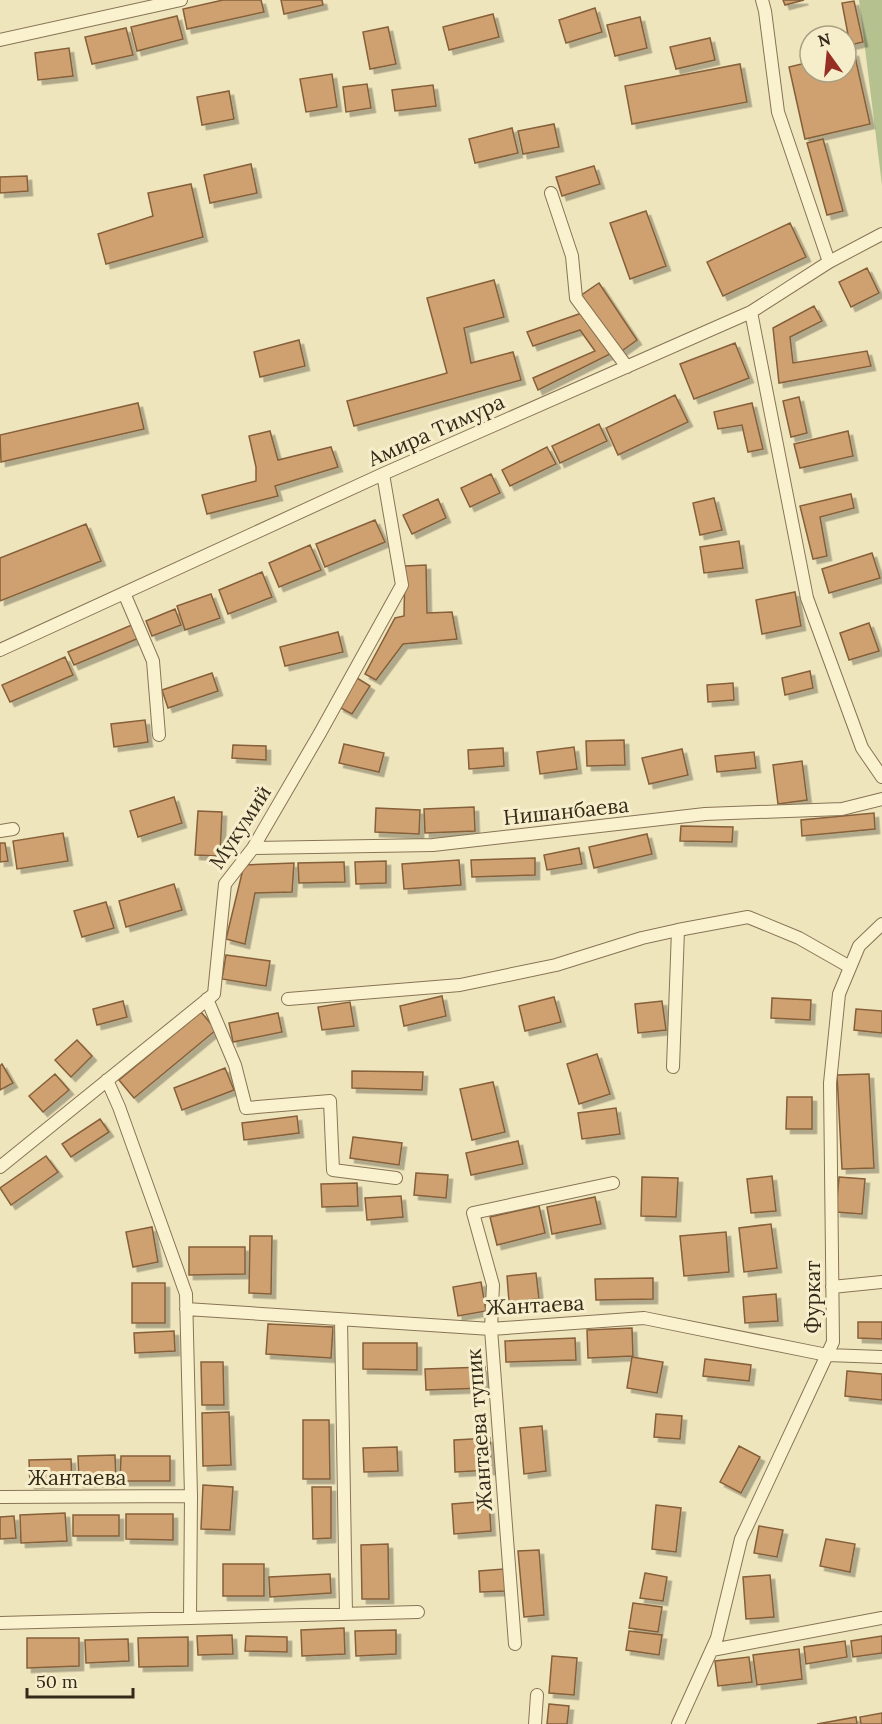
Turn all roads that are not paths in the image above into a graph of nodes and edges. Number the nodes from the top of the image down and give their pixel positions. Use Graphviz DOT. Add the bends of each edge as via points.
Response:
graph roads {
  1 [pos="122,0"];
  2 [pos="181,0"];
  3 [pos="762,0"];
  4 [pos="123,13"];
  5 [pos="0,40"];
  6 [pos="551,193"];
  7 [pos="882,234"];
  8 [pos="829,262"];
  9 [pos="751,312"];
  10 [pos="627,367"];
  11 [pos="384,474"];
  12 [pos="124,593"];
  13 [pos="0,650"];
  14 [pos="159,735"];
  15 [pos="882,777"];
  16 [pos="882,799"];
  17 [pos="253,848"];
  18 [pos="882,924"];
  19 [pos="678,930"];
  20 [pos="850,967"];
  21 [pos="207,999"];
  22 [pos="288,999"];
  23 [pos="673,1067"];
  24 [pos="107,1080"];
  25 [pos="0,1167"];
  26 [pos="396,1178"];
  27 [pos="613,1183"];
  28 [pos="882,1282"];
  29 [pos="832,1287"];
  30 [pos="186,1309"];
  31 [pos="341,1320"];
  32 [pos="491,1329"];
  33 [pos="826,1355"];
  34 [pos="882,1357"];
  35 [pos="191,1496"];
  36 [pos="0,1497"];
  37 [pos="418,1612"];
  38 [pos="346,1614"];
  39 [pos="190,1618"];
  40 [pos="882,1618"];
  41 [pos="0,1623"];
  42 [pos="515,1644"];
  43 [pos="712,1650"];
  44 [pos="537,1695"];
  45 [pos="535,1724"];
  46 [pos="678,1724"];
  1 -- 4 [label="street"];
  2 -- 4 [label="street"];
  3 -- 8 [label="street" via="778,112"];
  4 -- 5 [label="street"];
  6 -- 10 [label="street" via="572,256 576,298"];
  7 -- 8 [label="street, Амира Тимура"];
  8 -- 9 [label="street, Амира Тимура"];
  9 -- 10 [label="street, Амира Тимура"];
  9 -- 15 [label="street" via="807,598 862,748"];
  10 -- 11 [label="street, Амира Тимура"];
  11 -- 12 [label="street, Амира Тимура"];
  11 -- 17 [label="street, Мукумий" via="402,585"];
  12 -- 13 [label="street, Амира Тимура"];
  12 -- 14 [label="street" via="153,661"];
  16 -- 17 [label="street, Нишанбаева" via="842,809 705,814 433,845"];
  17 -- 21 [label="street, Мукумий" via="225,884 214,994"];
  18 -- 20 [label="street, Фуркат" via="859,946"];
  19 -- 20 [label="street" via="748,917 800,938"];
  19 -- 22 [label="street" via="556,965 460,985"];
  19 -- 23 [label="street"];
  20 -- 29 [label="street, Фуркат" via="839,994 830,1083"];
  21 -- 24 [label="street"];
  21 -- 26 [label="street" via="235,1065 246,1108 330,1101 333,1170"];
  24 -- 25 [label="street"];
  24 -- 30 [label="street" via="186,1294"];
  27 -- 32 [label="street, Жантаева тупик" via="473,1213 493,1285"];
  28 -- 29 [label="street"];
  29 -- 33 [label="street, Фуркат" via="833,1342"];
  30 -- 31 [label="street, Жантаева"];
  30 -- 35 [label="street"];
  31 -- 32 [label="street, Жантаева"];
  31 -- 38 [label="street"];
  32 -- 33 [label="street, Жантаева" via="644,1318"];
  32 -- 42 [label="street, Жантаева тупик"];
  33 -- 34 [label="street, Жантаева"];
  33 -- 43 [label="street, Фуркат" via="741,1539"];
  35 -- 36 [label="street, Жантаева"];
  35 -- 39 [label="street"];
  37 -- 38 [label="street"];
  38 -- 39 [label="street"];
  39 -- 41 [label="street"];
  40 -- 43 [label="street"];
  43 -- 46 [label="street, Фуркат"];
  44 -- 45 [label="street"];
}
